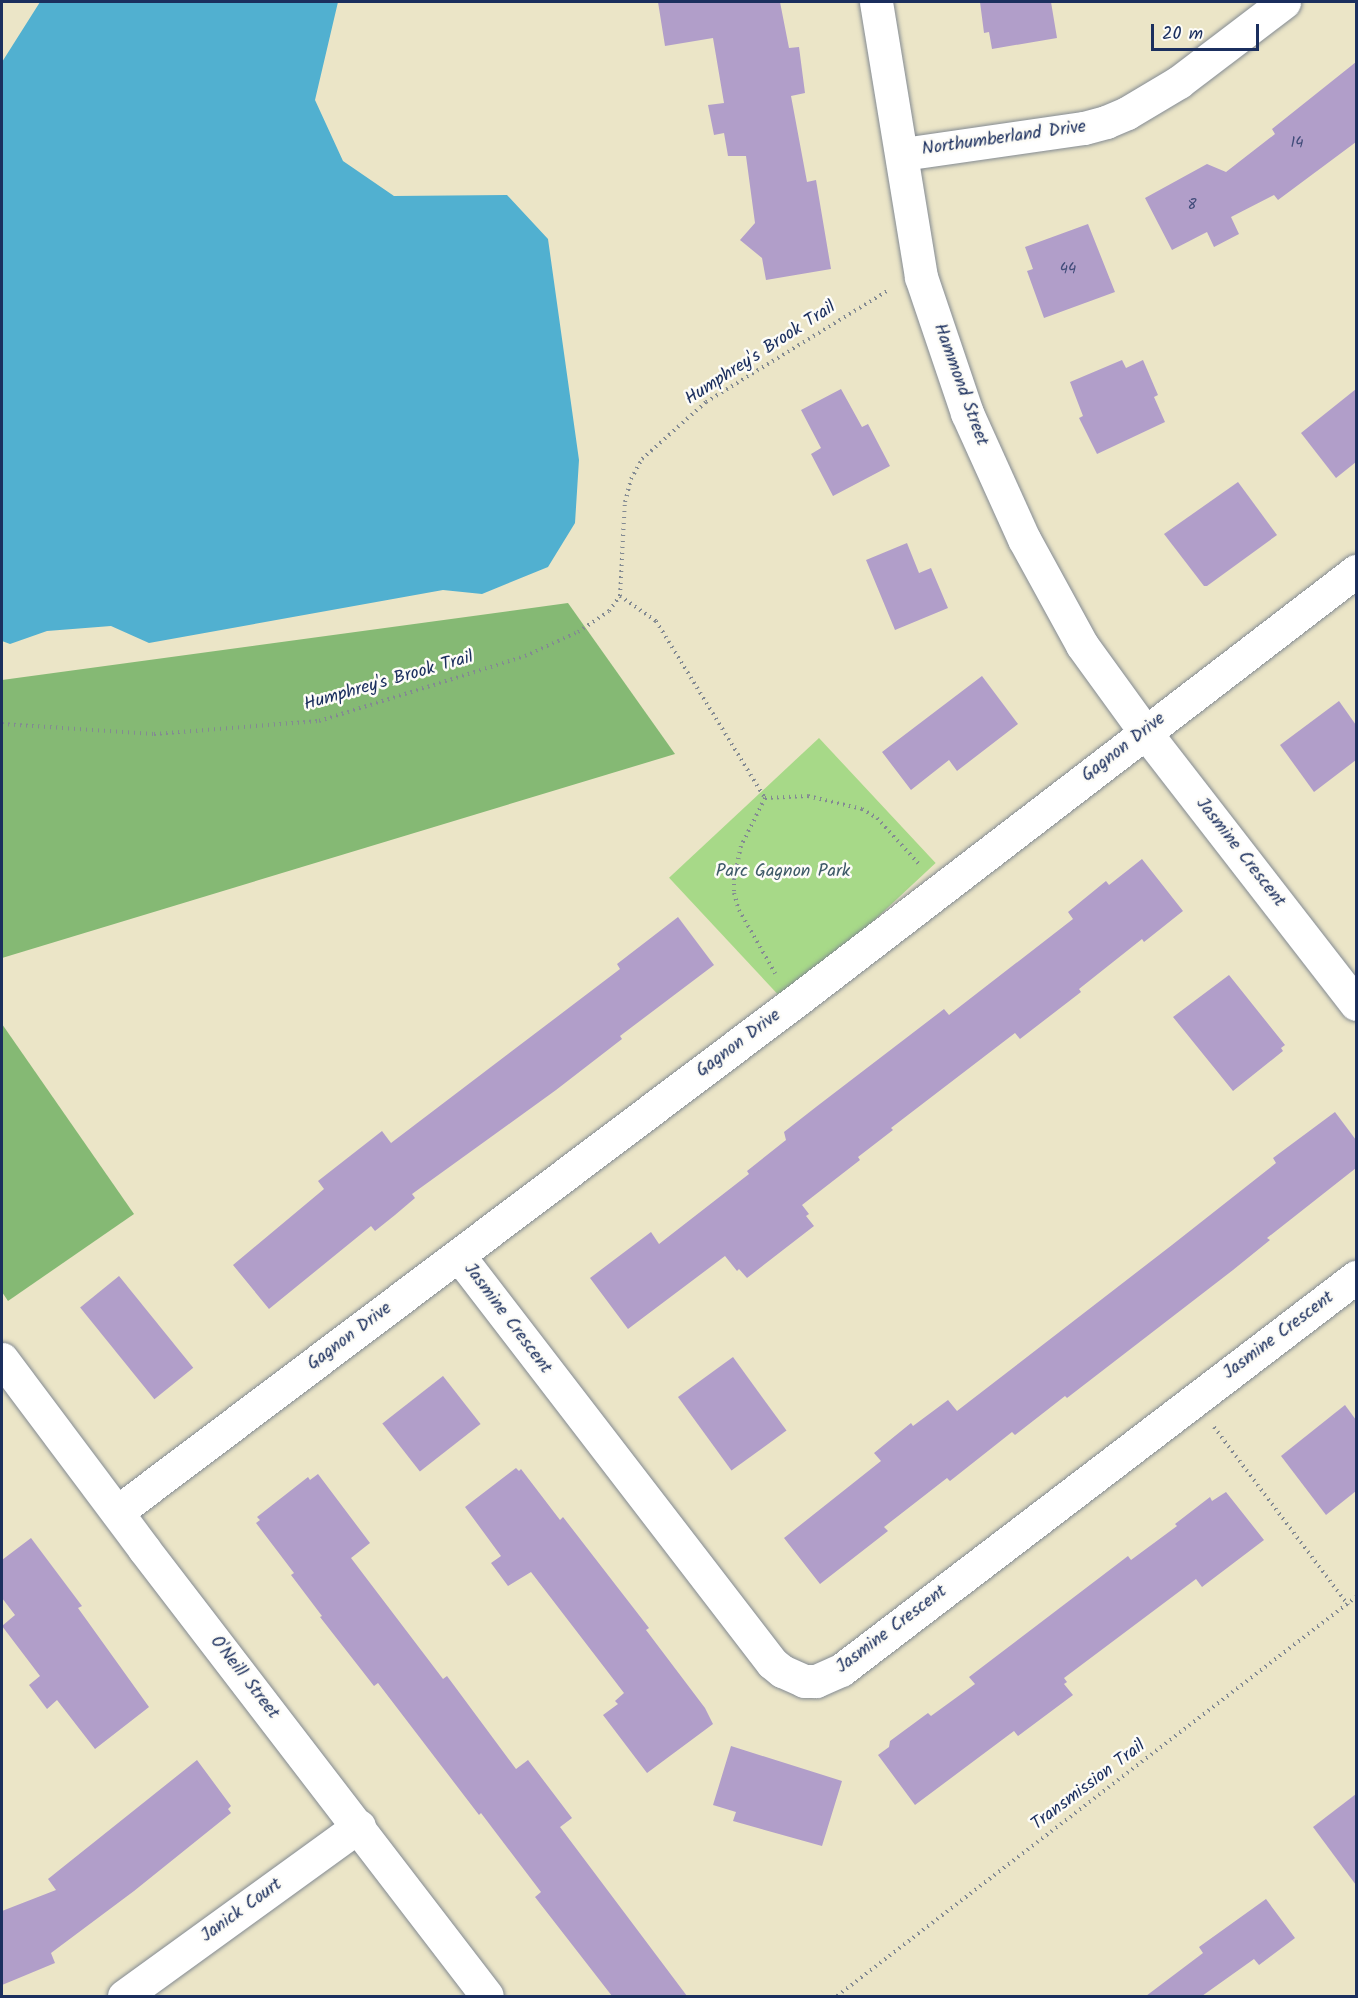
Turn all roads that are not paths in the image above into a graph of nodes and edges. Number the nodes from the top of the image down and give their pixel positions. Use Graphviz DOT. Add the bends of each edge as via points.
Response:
graph roads {
  1 [pos="876,2"];
  2 [pos="1284,2"];
  3 [pos="903,154"];
  4 [pos="1356,571"];
  5 [pos="1145,732"];
  6 [pos="1356,1004"];
  7 [pos="459,1256"];
  8 [pos="1356,1277"];
  9 [pos="2,1359"];
  10 [pos="117,1512"];
  11 [pos="359,1826"];
  12 [pos="124,1996"];
  13 [pos="487,1996"];
  1 -- 3 [label="street, Hammond Street"];
  2 -- 3 [label="street, Northumberland Drive" via="1179,82 1106,122"];
  3 -- 5 [label="street, Hammond Street" via="921,277 967,413 1055,598 1082,645"];
  4 -- 5 [label="street, Gagnon Drive"];
  5 -- 6 [label="street, Jasmine Crescent"];
  5 -- 7 [label="street, Gagnon Drive"];
  7 -- 8 [label="street, Jasmine Crescent" via="772,1663 804,1681 816,1681 841,1670"];
  7 -- 10 [label="street, Gagnon Drive"];
  9 -- 10 [label="street, O'Neill Street"];
  10 -- 11 [label="street, O'Neill Street"];
  11 -- 12 [label="street, Janick Court"];
  11 -- 13 [label="street, O'Neill Street"];
}
